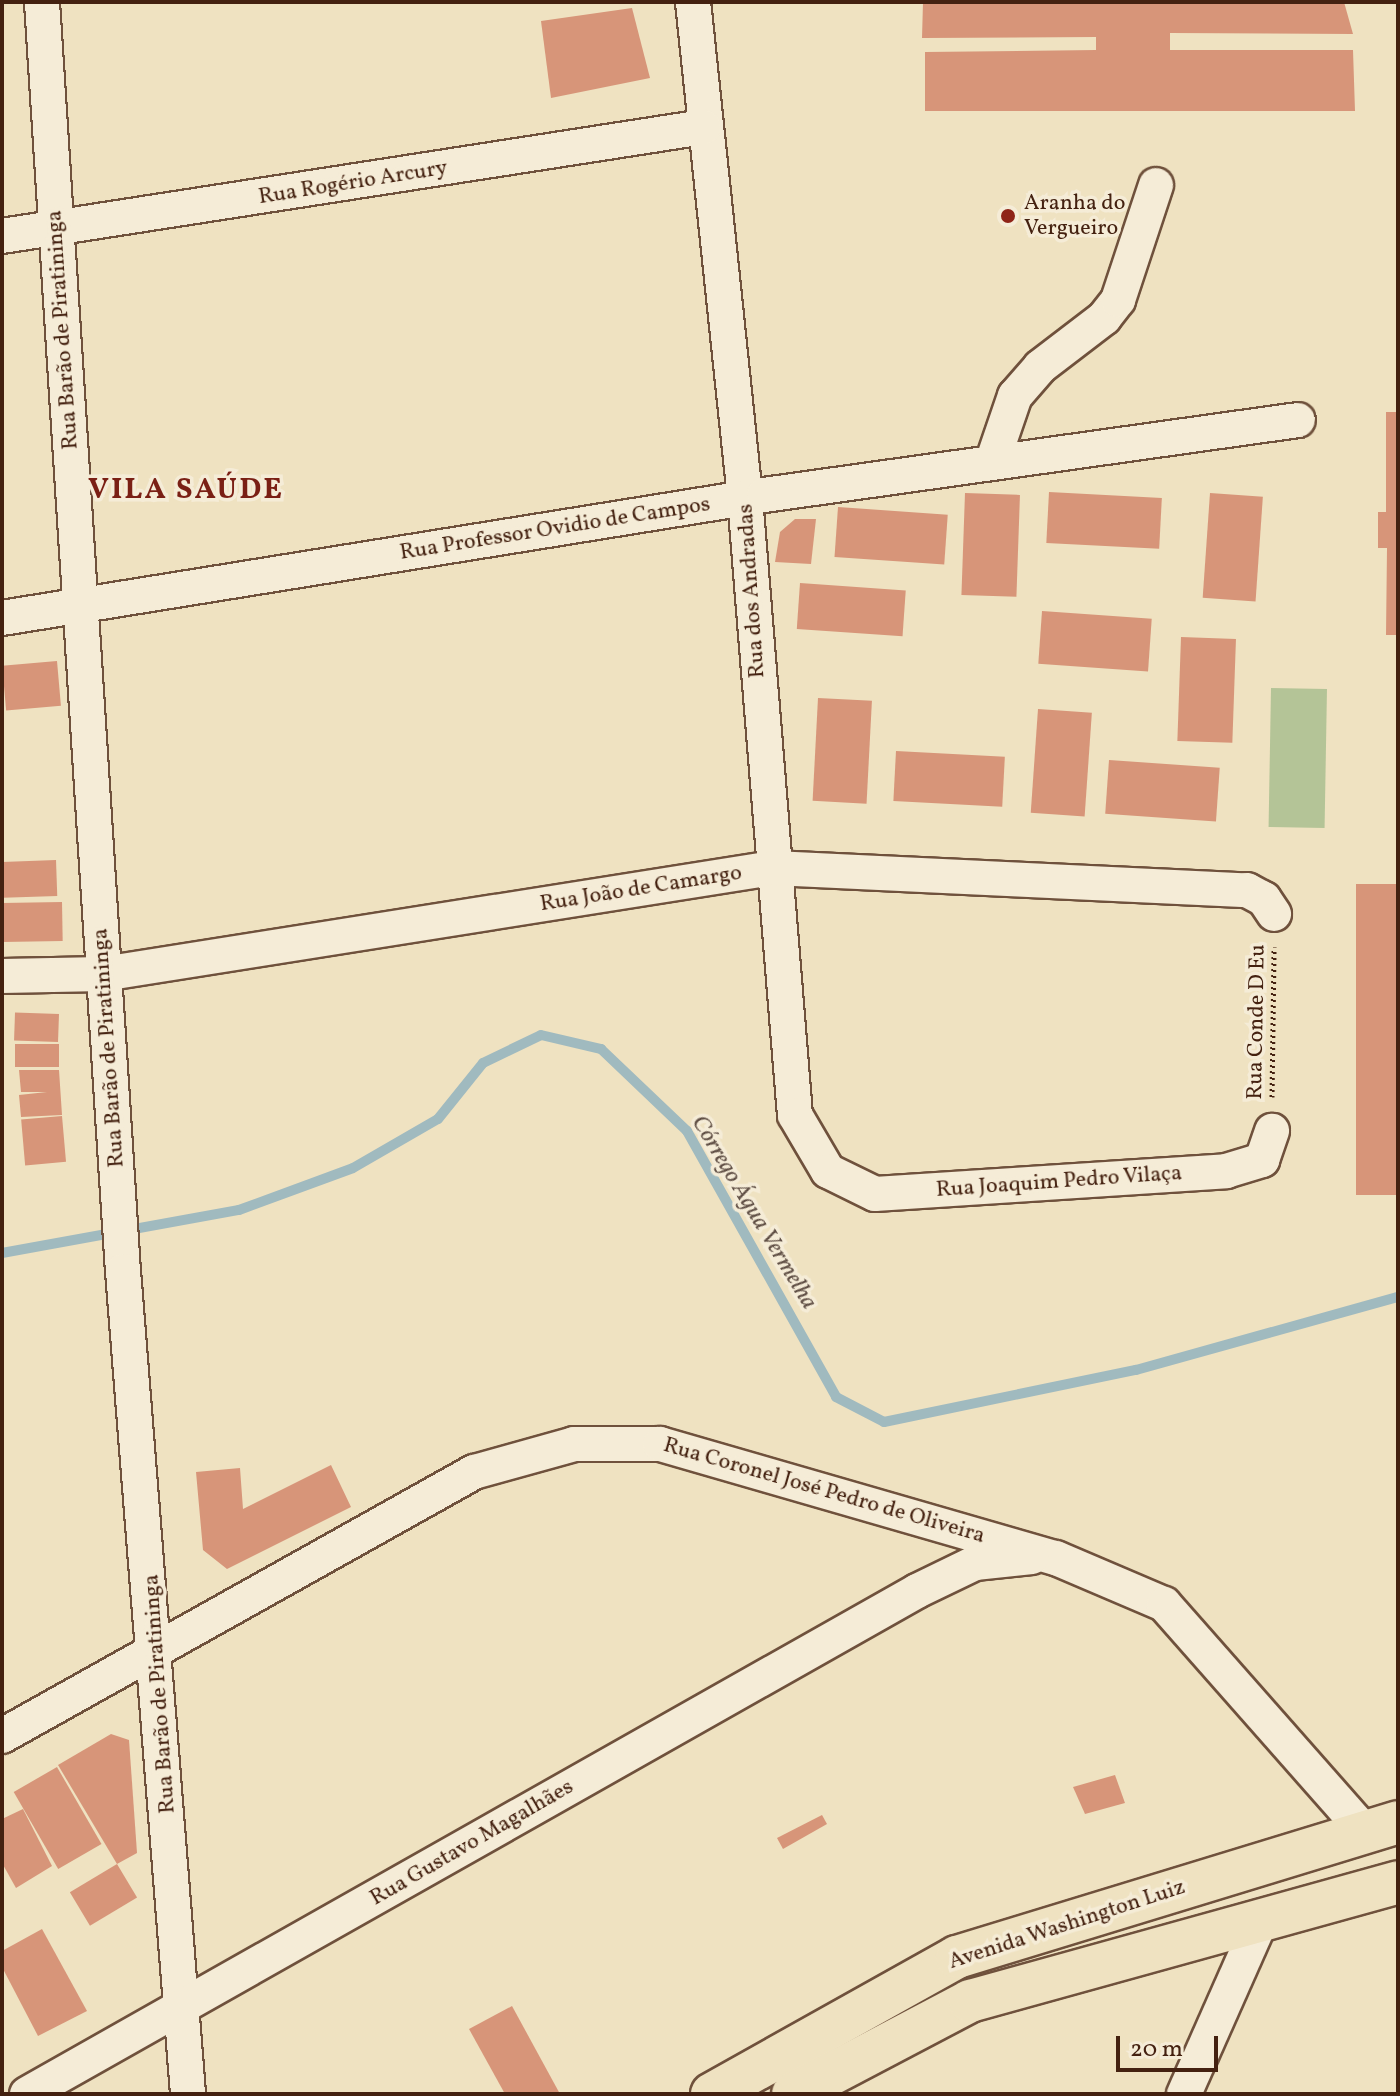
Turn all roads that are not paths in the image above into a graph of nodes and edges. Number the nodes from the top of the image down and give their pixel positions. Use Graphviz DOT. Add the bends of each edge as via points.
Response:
graph roads {
  1 [pos="42,2"];
  2 [pos="693,2"];
  3 [pos="704,127"];
  4 [pos="1156,185"];
  5 [pos="57,230"];
  6 [pos="2,236"];
  7 [pos="1298,420"];
  8 [pos="992,463"];
  9 [pos="745,498"];
  10 [pos="81,606"];
  11 [pos="2,618"];
  12 [pos="773,868"];
  13 [pos="1274,914"];
  14 [pos="103,974"];
  15 [pos="2,976"];
  16 [pos="1272,1131"];
  17 [pos="828,1171"];
  18 [pos="907,1512"];
  19 [pos="1056,1558"];
  20 [pos="917,1591"];
  21 [pos="157,1648"];
  22 [pos="2,1736"];
  23 [pos="1381,1826"];
  24 [pos="1398,1882"];
  25 [pos="1262,1918"];
  26 [pos="183,2008"];
  27 [pos="825,2084"];
  28 [pos="27,2094"];
  29 [pos="188,2094"];
  30 [pos="712,2094"];
  31 [pos="793,2094"];
  32 [pos="1184,2094"];
  1 -- 5 [label="street, Rua Barão de Piratininga"];
  2 -- 3 [label="street, Rua dos Andradas"];
  3 -- 5 [label="street, Rua Rogério Arcury"];
  3 -- 9 [label="street, Rua dos Andradas"];
  4 -- 8 [label="street" via="1118,300 1104,318 1040,367 1015,396"];
  5 -- 6 [label="street, Rua Rogério Arcury"];
  5 -- 10 [label="street, Rua Barão de Piratininga"];
  7 -- 8 [label="street, Rua Professor Ovidio de Campos"];
  8 -- 9 [label="street, Rua Professor Ovidio de Campos"];
  9 -- 10 [label="street, Rua Professor Ovidio de Campos"];
  9 -- 12 [label="street, Rua dos Andradas"];
  10 -- 11 [label="street, Rua Professor Ovidio de Campos"];
  10 -- 14 [label="street, Rua Barão de Piratininga"];
  12 -- 13 [label="street, Rua João de Camargo" via="1247,890 1264,899"];
  12 -- 14 [label="street, Rua João de Camargo"];
  12 -- 17 [label="street, Rua dos Andradas" via="795,1115"];
  14 -- 15 [label="street, Rua João de Camargo"];
  14 -- 21 [label="street, Rua Barão de Piratininga"];
  16 -- 17 [label="street, Rua Joaquim Pedro Vilaça" via="1262,1160 1226,1171 875,1194"];
  18 -- 19 [label="street, Rua Coronel José Pedro de Oliveira"];
  18 -- 20 [label="street, Rua Gustavo Magalhães" via="937,1540 940,1558"];
  18 -- 21 [label="street, Rua Coronel José Pedro de Oliveira" via="660,1444 574,1444 474,1472"];
  19 -- 20 [label="street, Rua Gustavo Magalhães" via="975,1563"];
  19 -- 23 [label="street, Rua Coronel José Pedro de Oliveira" via="1164,1604"];
  20 -- 26 [label="street, Rua Gustavo Magalhães"];
  21 -- 22 [label="street, Rua Coronel José Pedro de Oliveira"];
  21 -- 26 [label="street, Rua Barão de Piratininga"];
  23 -- 30 [label="main road, Avenida Washington Luiz" via="957,1957"];
  24 -- 25 [label="main road, Avenida Washington Luiz"];
  25 -- 27 [label="main road, Avenida Washington Luiz" via="970,2001"];
  25 -- 32 [label="street"];
  26 -- 28 [label="street, Rua Gustavo Magalhães"];
  26 -- 29 [label="street, Rua Barão de Piratininga"];
  27 -- 31 [label="main road, Avenida Washington Luiz"];
}
